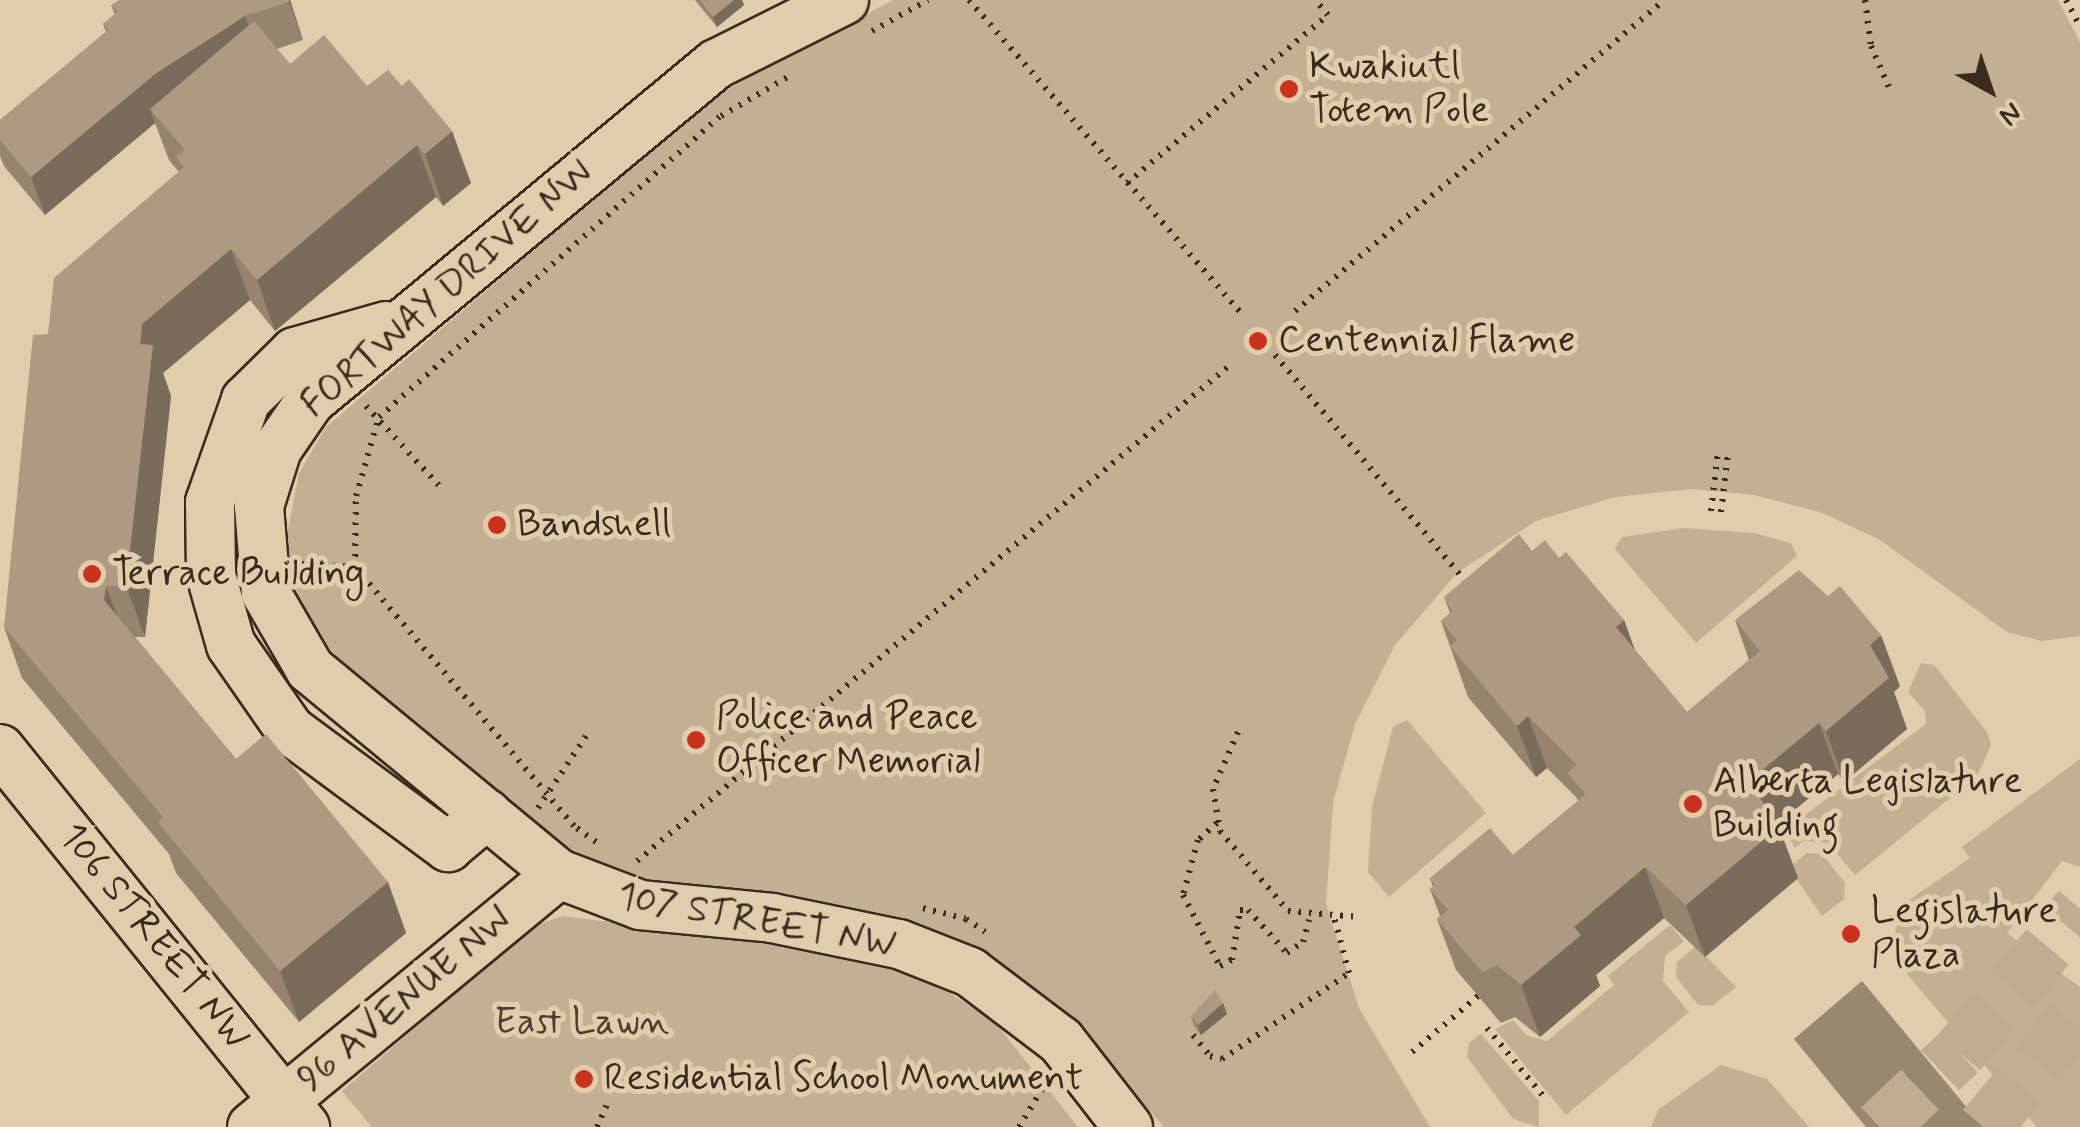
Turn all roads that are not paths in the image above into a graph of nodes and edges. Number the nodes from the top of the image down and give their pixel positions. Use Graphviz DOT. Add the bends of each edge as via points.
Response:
graph roads {
  1 [pos="855,17"];
  2 [pos="0,749"];
  3 [pos="559,874"];
  4 [pos="280,1118"];
  5 [pos="1128,1127"];
  1 -- 3 [label="street, FORTWAY DRIVE NW" via="716,64 404,321 292,424 259,506 261,562 277,620 310,668"];
  2 -- 4 [label="street, 106 STREET NW"];
  3 -- 4 [label="street, 96 AVENUE NW"];
  3 -- 5 [label="street, 107 STREET NW" via="640,906 772,918 898,944 970,972 1061,1041"];
}
